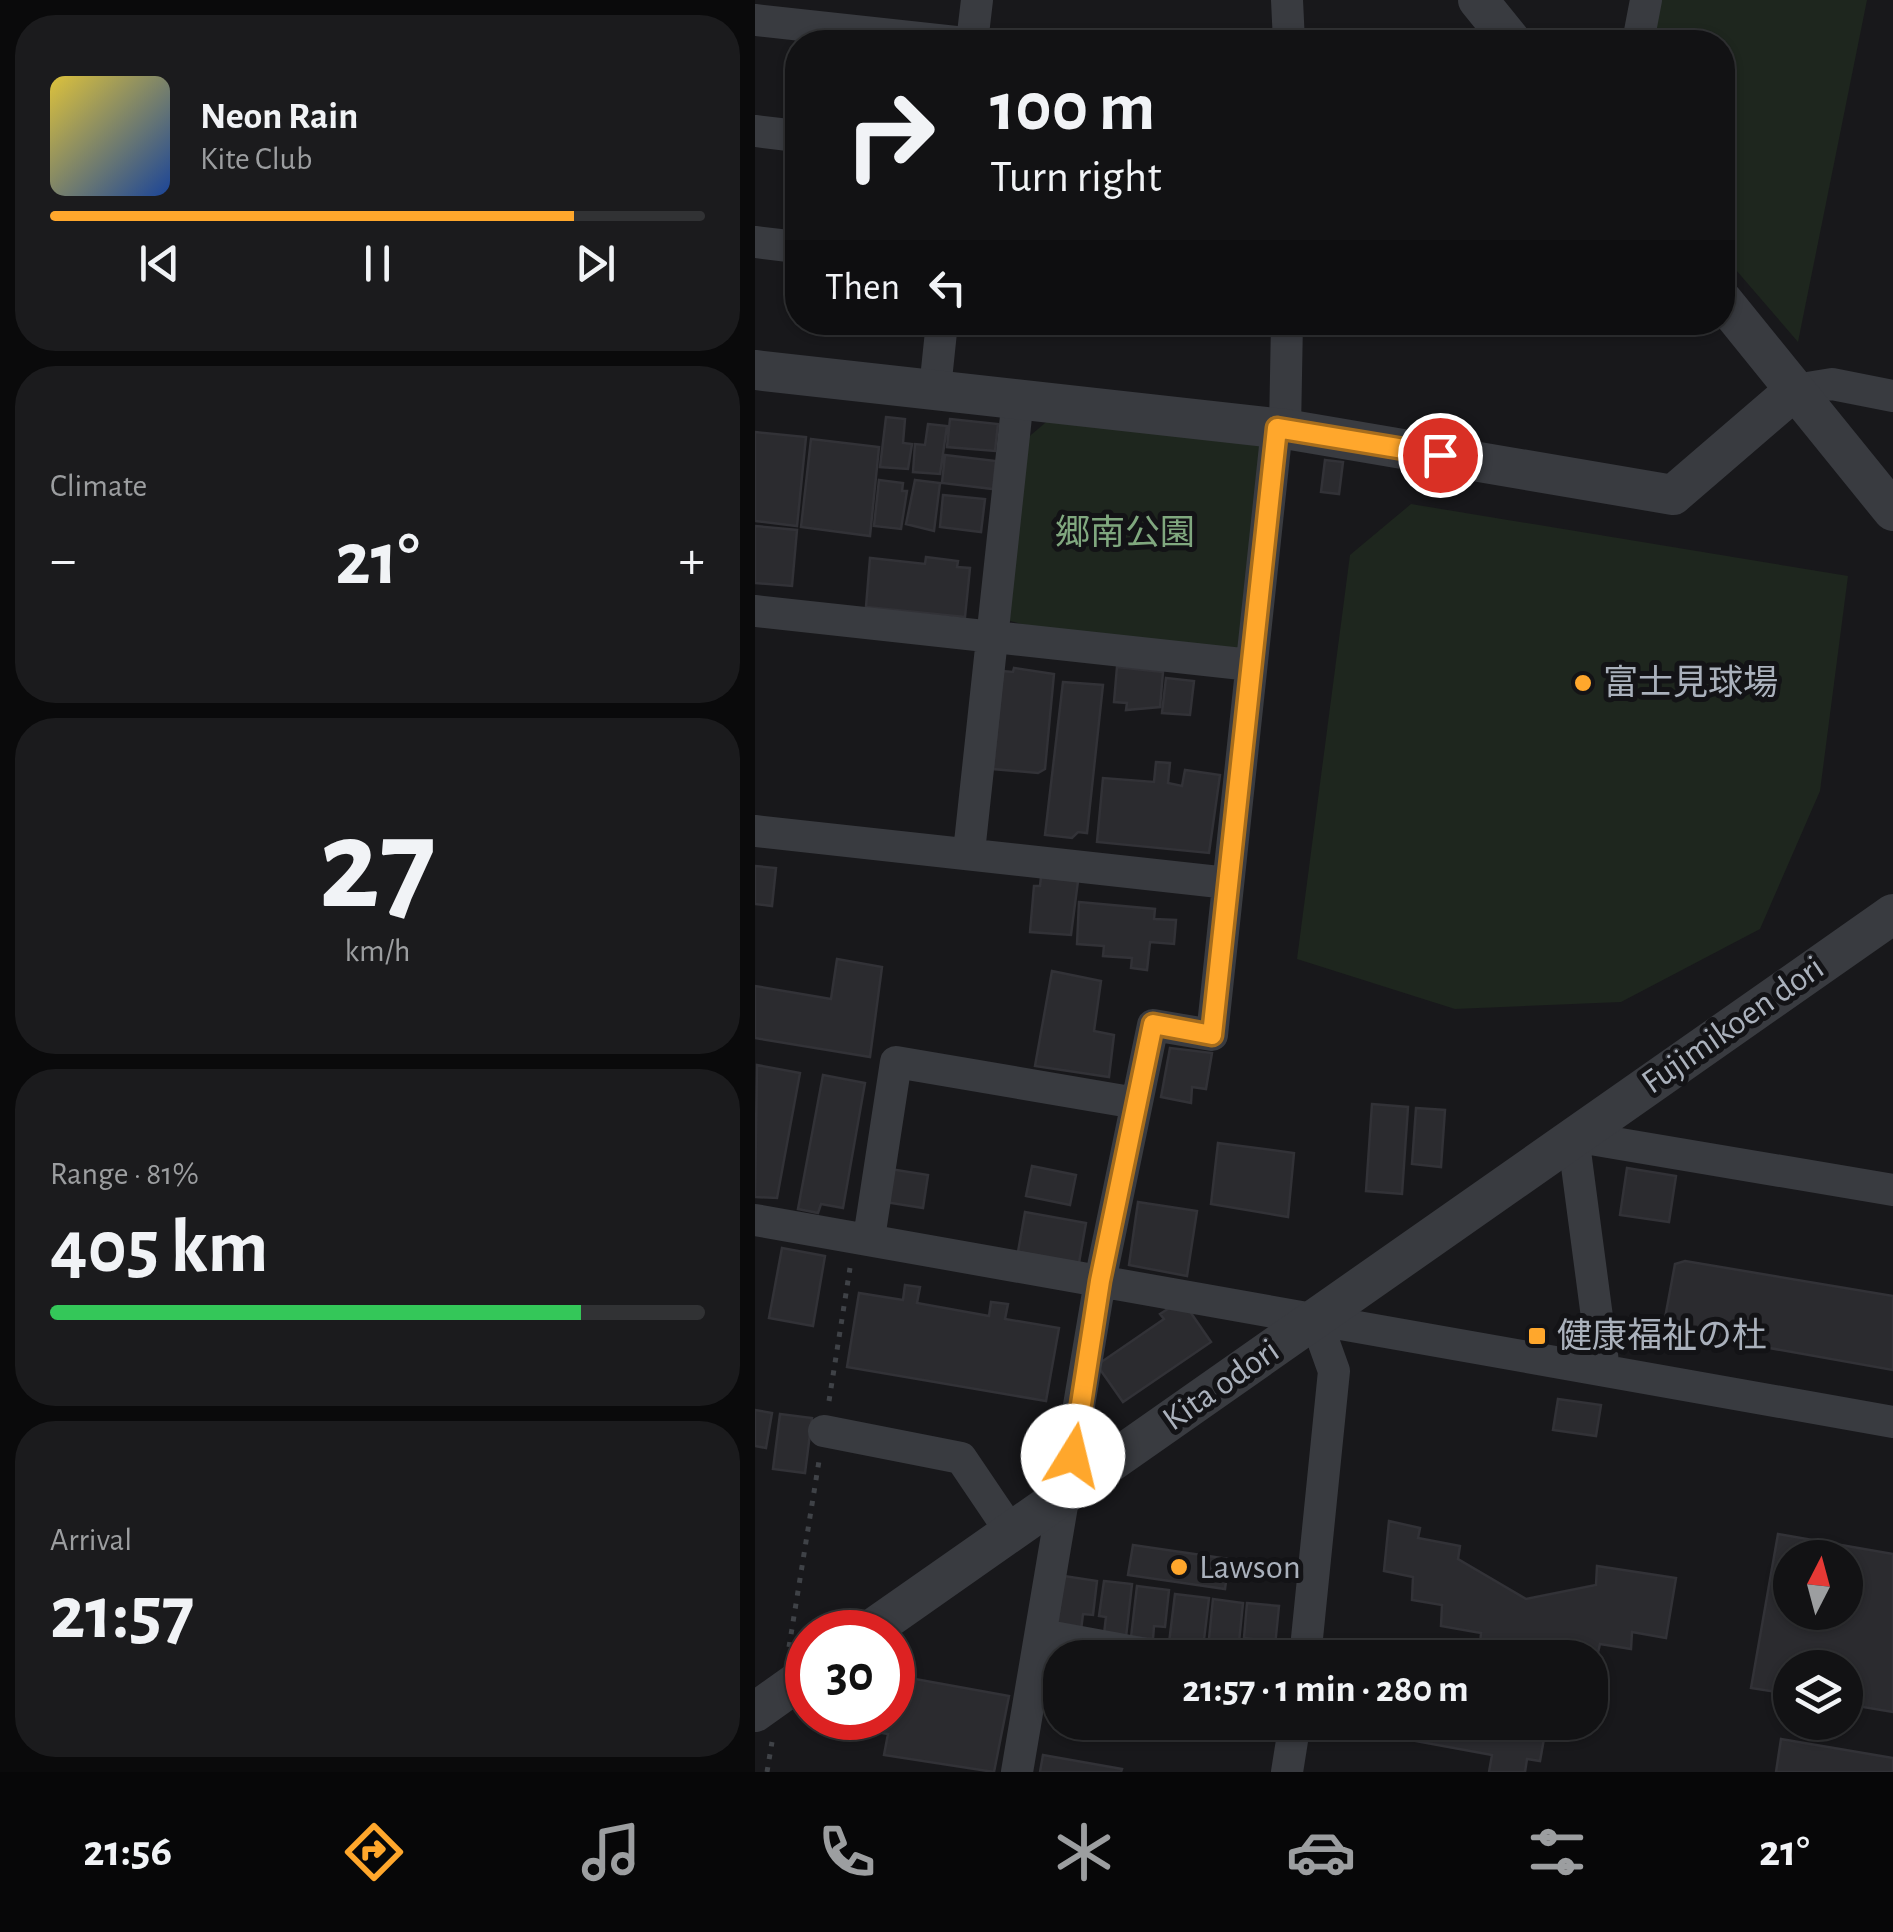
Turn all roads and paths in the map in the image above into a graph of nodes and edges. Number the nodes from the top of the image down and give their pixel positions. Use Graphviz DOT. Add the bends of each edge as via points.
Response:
graph roads {
  1 [pos="977,0"];
  2 [pos="1287,0"];
  3 [pos="1477,0"];
  4 [pos="1646,0"];
  5 [pos="755,20"];
  6 [pos="846,30"];
  7 [pos="973,30"];
  8 [pos="1288,30"];
  9 [pos="1502,30"];
  10 [pos="1640,30"];
  11 [pos="755,131"];
  12 [pos="785,135"];
  13 [pos="755,242"];
  14 [pos="785,246"];
  15 [pos="1735,316"];
  16 [pos="940,335"];
  17 [pos="1286,335"];
  18 [pos="755,370"];
  19 [pos="935,389"];
  20 [pos="1795,390"];
  21 [pos="1893,396"];
  22 [pos="1018,398"];
  23 [pos="1281,428"];
  24 [pos="1893,511"];
  25 [pos="755,611"];
  26 [pos="993,639"];
  27 [pos="1251,665"];
  28 [pos="755,831"];
  29 [pos="969,852"];
  30 [pos="1228,883"];
  31 [pos="1893,914"];
  32 [pos="1136,1103"];
  33 [pos="1573,1136"];
  34 [pos="1893,1190"];
  35 [pos="755,1220"];
  36 [pos="862,1237"];
  37 [pos="1100,1281"];
  38 [pos="1315,1318"];
  39 [pos="1603,1370"];
  40 [pos="1893,1422"];
  41 [pos="824,1431"];
  42 [pos="1068,1492"];
  43 [pos="1011,1532"];
  44 [pos="899,1610"];
  45 [pos="1042,1635"];
  46 [pos="1069,1640"];
  47 [pos="1307,1640"];
  48 [pos="781,1693"];
  49 [pos="1292,1740"];
  50 [pos="767,1772"];
  51 [pos="1017,1772"];
  52 [pos="1287,1772"];
  1 -- 7 [label="street"];
  2 -- 8 [label="street"];
  3 -- 9 [label="street"];
  4 -- 10 [label="street"];
  5 -- 6 [label="street"];
  11 -- 12 [label="street"];
  13 -- 14 [label="street"];
  15 -- 20 [label="street"];
  16 -- 19 [label="street"];
  17 -- 23 [label="street"];
  18 -- 19 [label="street"];
  19 -- 22 [label="street"];
  20 -- 21 [label="street" via="1833,384"];
  20 -- 23 [label="street" via="1673,495"];
  20 -- 24 [label="street"];
  22 -- 23 [label="street"];
  22 -- 26 [label="street"];
  23 -- 27 [label="street"];
  25 -- 26 [label="street"];
  26 -- 27 [label="street"];
  26 -- 29 [label="street"];
  27 -- 30 [label="street"];
  28 -- 29 [label="street"];
  29 -- 30 [label="street"];
  30 -- 32 [label="street" via="1212,1035 1153,1024"];
  31 -- 33 [label="street, Fujimikoen dori"];
  32 -- 36 [label="street" via="897,1062"];
  32 -- 37 [label="street"];
  33 -- 34 [label="street"];
  33 -- 38 [label="street, Kita odori"];
  33 -- 39 [label="street"];
  35 -- 36 [label="street"];
  36 -- 37 [label="street"];
  36 -- 41 [label="path"];
  37 -- 38 [label="street"];
  37 -- 42 [label="street"];
  38 -- 39 [label="street"];
  38 -- 42 [label="street, Kita odori"];
  38 -- 47 [label="street" via="1334,1370"];
  39 -- 40 [label="street"];
  41 -- 43 [label="street" via="961,1458"];
  41 -- 48 [label="path"];
  42 -- 43 [label="street, Kita odori"];
  42 -- 45 [label="street"];
  43 -- 44 [label="street, Kita odori"];
  45 -- 46 [label="street"];
  45 -- 51 [label="street"];
  48 -- 50 [label="path"];
  49 -- 52 [label="street"];
}
